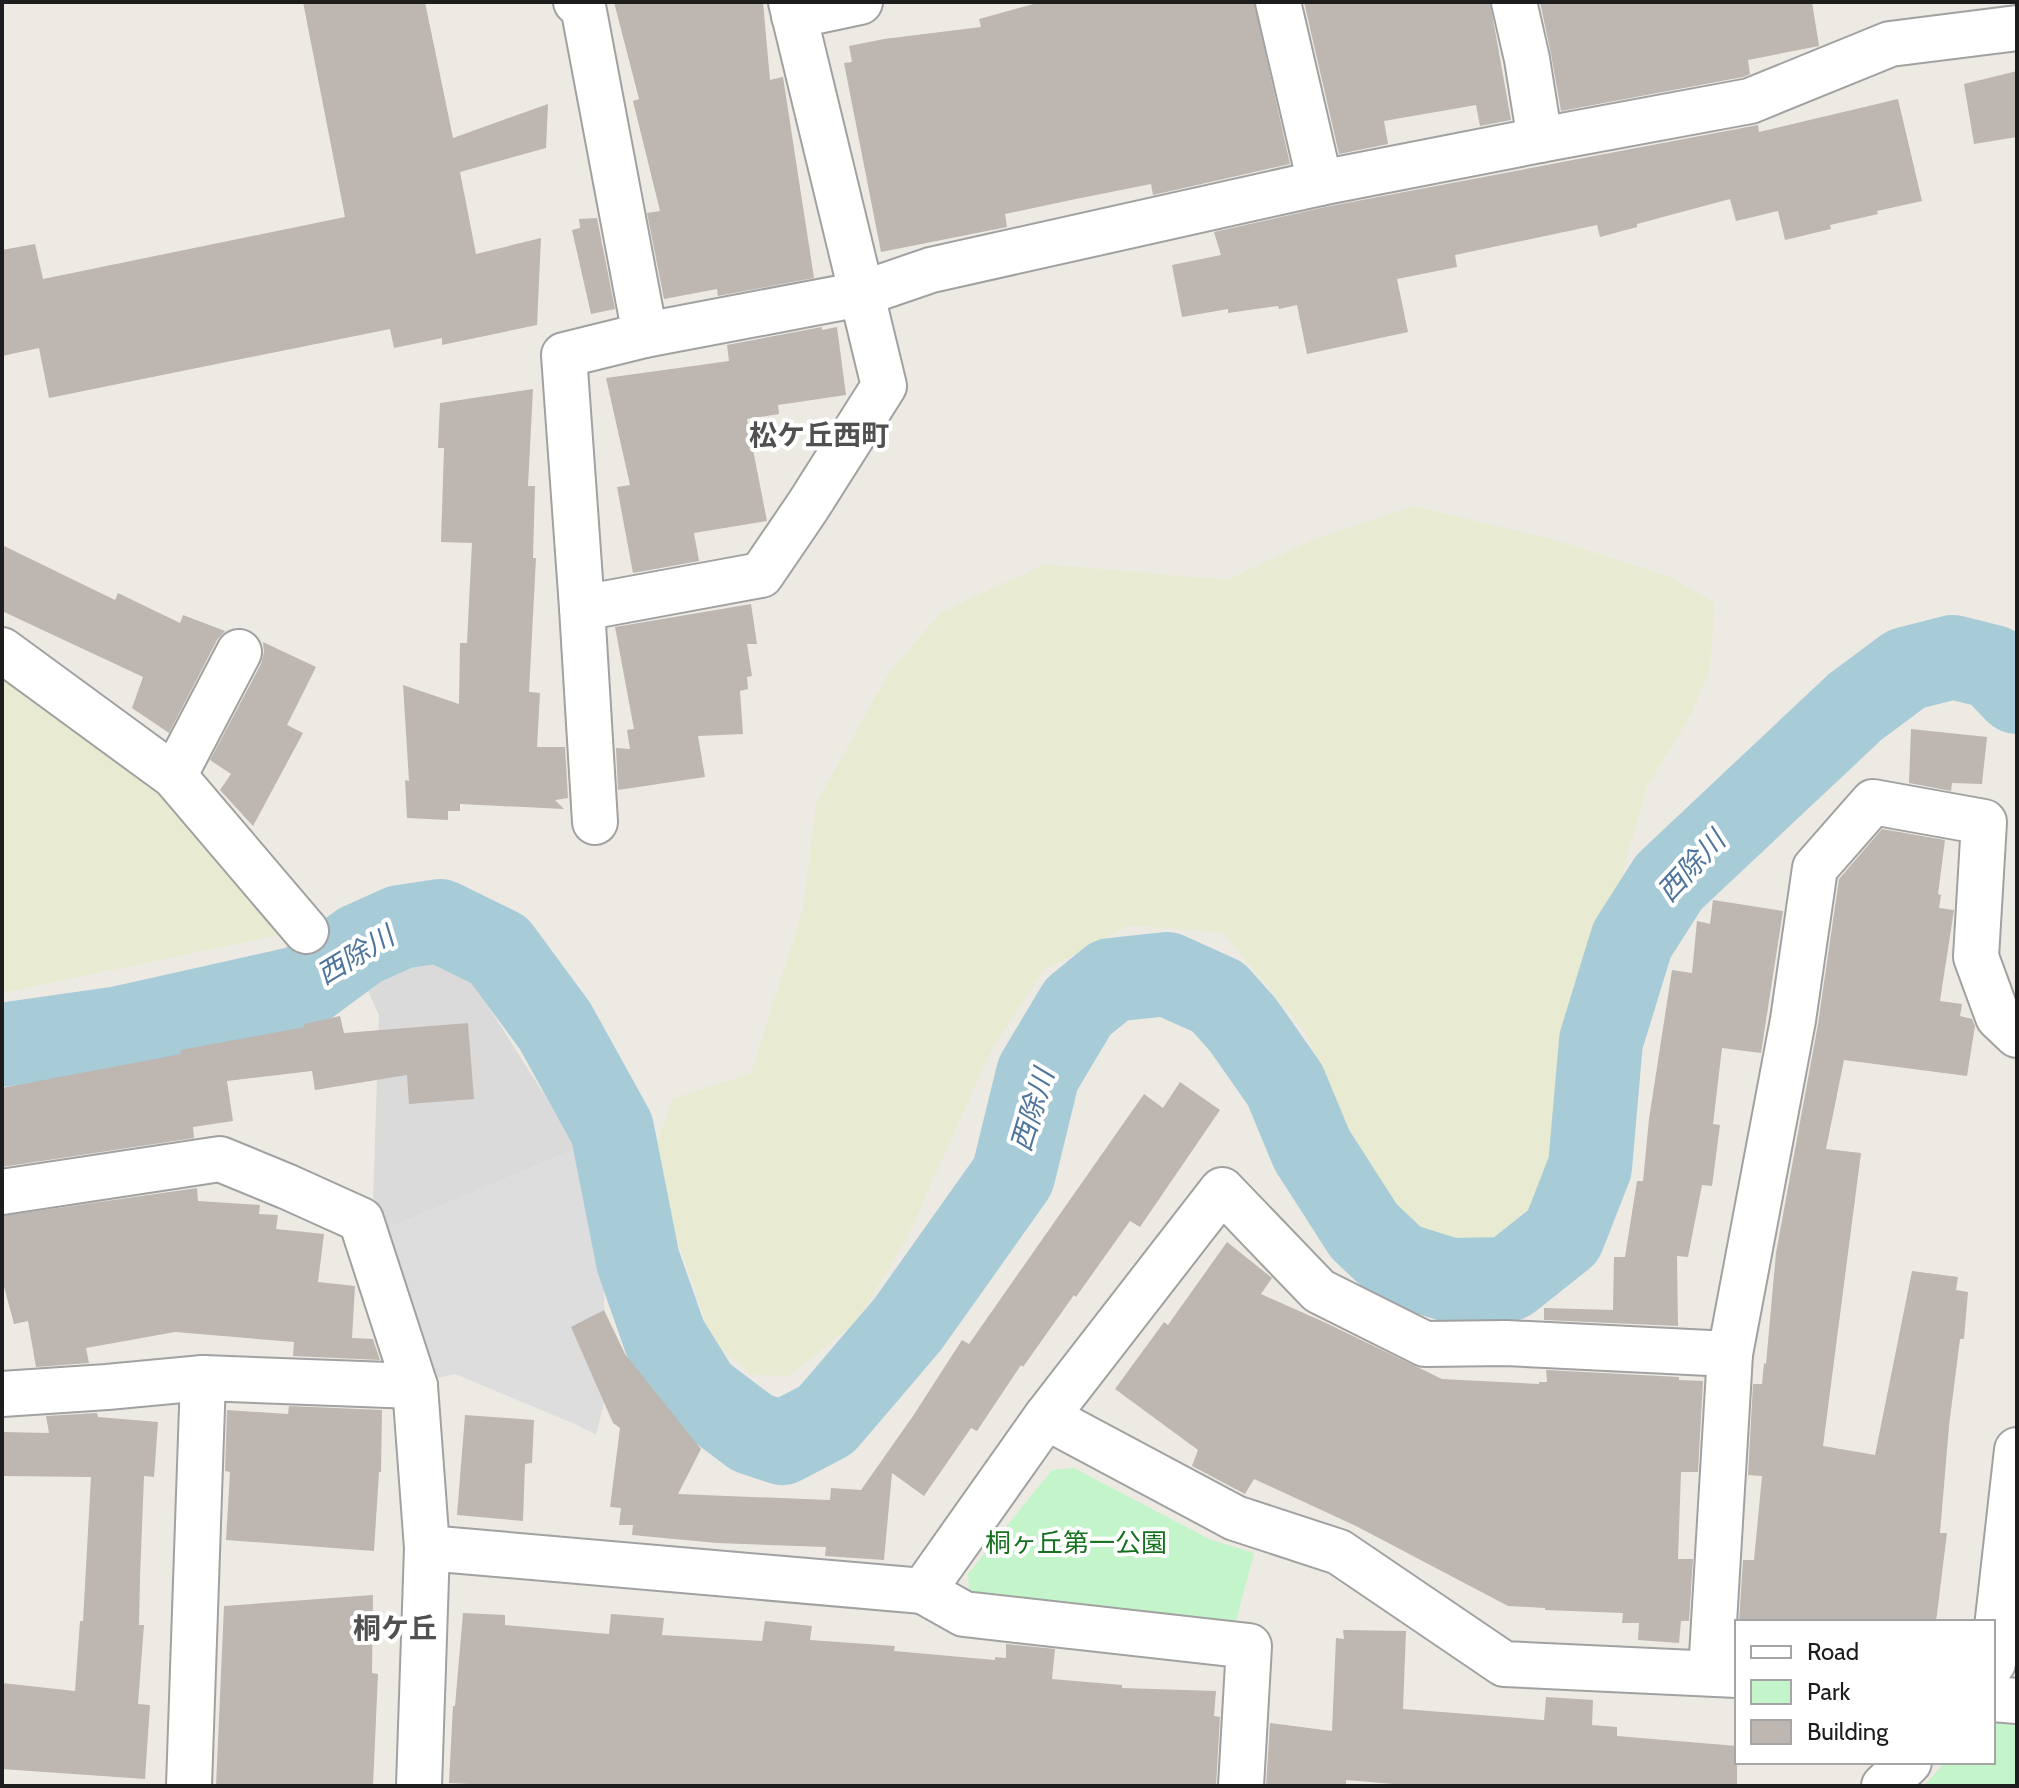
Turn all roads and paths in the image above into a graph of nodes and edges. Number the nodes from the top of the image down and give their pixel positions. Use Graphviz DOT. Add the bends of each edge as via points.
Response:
graph roads {
  1 [pos="860,2"];
  2 [pos="1278,2"];
  3 [pos="1514,2"];
  4 [pos="583,3"];
  5 [pos="792,9"];
  6 [pos="2017,28"];
  7 [pos="1540,140"];
  8 [pos="1320,183"];
  9 [pos="861,294"];
  10 [pos="645,335"];
  11 [pos="582,608"];
  12 [pos="2,650"];
  13 [pos="239,652"];
  14 [pos="174,776"];
  15 [pos="595,822"];
  16 [pos="306,931"];
  17 [pos="2017,1035"];
  18 [pos="2,1192"];
  19 [pos="1730,1354"];
  20 [pos="203,1378"];
  21 [pos="415,1386"];
  22 [pos="2,1394"];
  23 [pos="1046,1417"];
  24 [pos="2017,1450"];
  25 [pos="427,1548"];
  26 [pos="923,1591"];
  27 [pos="1995,1645"];
  28 [pos="1724,1674"];
  29 [pos="1995,1699"];
  30 [pos="2017,1701"];
  31 [pos="1907,1764"];
  32 [pos="189,1786"];
  33 [pos="419,1786"];
  34 [pos="1241,1786"];
  35 [pos="1884,1786"];
  1 -- 5 [label="street"];
  2 -- 8 [label="street"];
  3 -- 7 [label="street"];
  4 -- 10 [label="street"];
  5 -- 9 [label="street"];
  6 -- 7 [label="street" via="1890,44 1750,101"];
  7 -- 8 [label="street"];
  8 -- 9 [label="street" via="931,270"];
  9 -- 10 [label="street"];
  9 -- 11 [label="street" via="884,386 761,575"];
  10 -- 11 [label="street" via="564,355"];
  11 -- 15 [label="street"];
  12 -- 14 [label="street"];
  13 -- 14 [label="street"];
  14 -- 16 [label="street"];
  17 -- 19 [label="street" via="1998,1017 1976,957 1984,822 1873,802 1815,868 1793,1020"];
  18 -- 21 [label="street" via="220,1159 361,1220"];
  19 -- 23 [label="street" via="1425,1344 1319,1291 1222,1190"];
  19 -- 28 [label="street"];
  20 -- 21 [label="street"];
  20 -- 22 [label="street"];
  20 -- 32 [label="street"];
  21 -- 25 [label="street"];
  23 -- 26 [label="street"];
  23 -- 28 [label="street" via="1235,1518 1339,1552 1504,1664"];
  24 -- 27 [label="street"];
  25 -- 26 [label="street"];
  25 -- 33 [label="street"];
  26 -- 34 [label="street" via="964,1614 1249,1646"];
  29 -- 30 [label="street"];
  31 -- 35 [label="street"];
}
